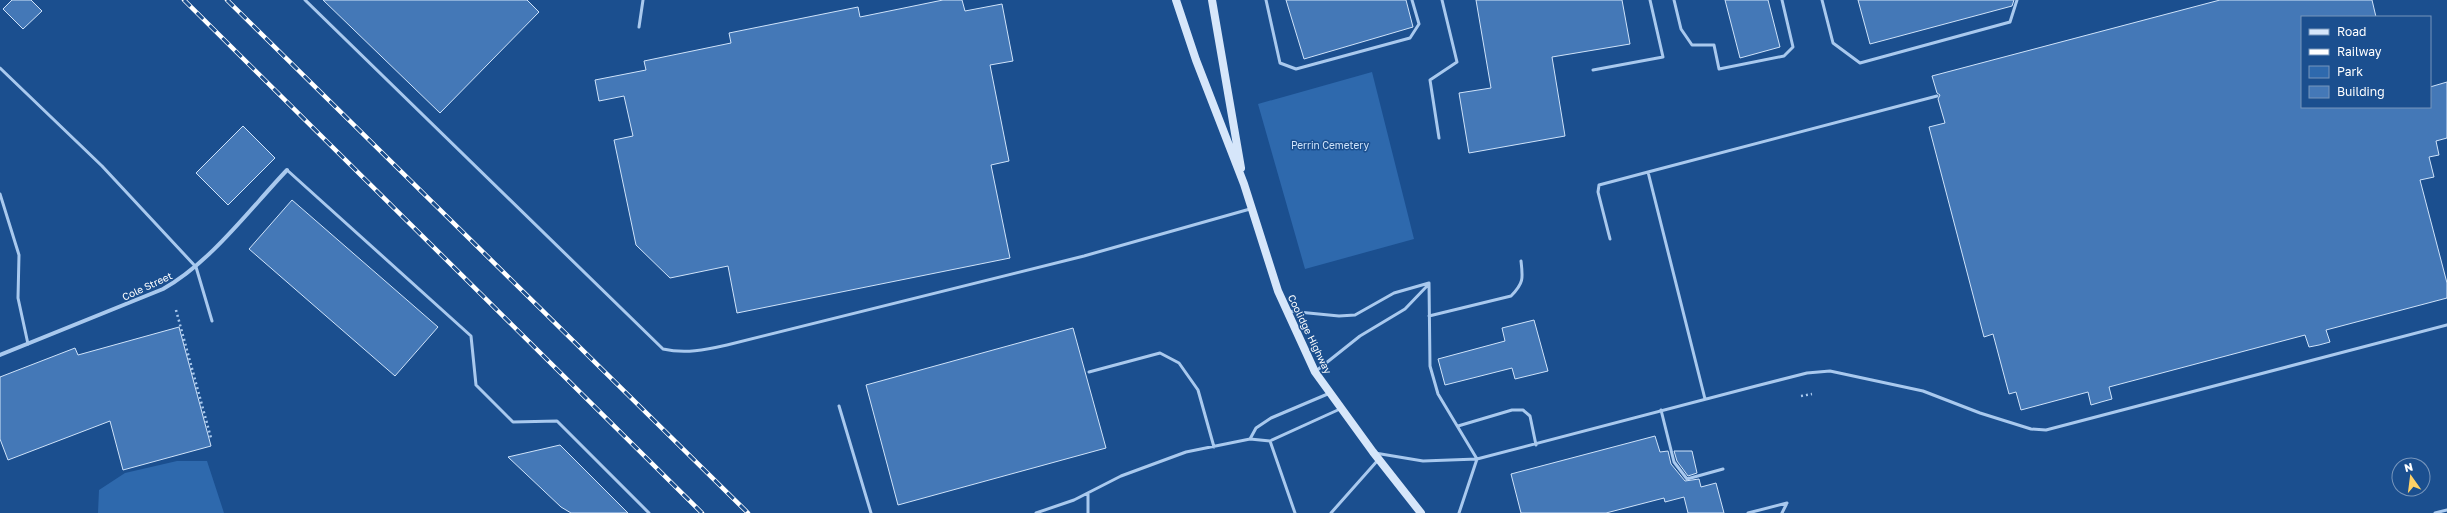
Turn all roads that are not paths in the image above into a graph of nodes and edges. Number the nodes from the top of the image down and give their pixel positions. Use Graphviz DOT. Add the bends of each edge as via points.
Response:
graph roads {
  1 [pos="305,0"];
  2 [pos="643,0"];
  3 [pos="1176,0"];
  4 [pos="1212,0"];
  5 [pos="1266,0"];
  6 [pos="1412,0"];
  7 [pos="1442,0"];
  8 [pos="1650,0"];
  9 [pos="1674,0"];
  10 [pos="1782,0"];
  11 [pos="1822,0"];
  12 [pos="2017,0"];
  13 [pos="639,27"];
  14 [pos="0,68"];
  15 [pos="1593,70"];
  16 [pos="1937,96"];
  17 [pos="1438,138"];
  18 [pos="287,170"];
  19 [pos="1648,172"];
  20 [pos="1244,184"];
  21 [pos="0,194"];
  22 [pos="1252,209"];
  23 [pos="1610,239"];
  24 [pos="1521,261"];
  25 [pos="196,267"];
  26 [pos="1429,283"];
  27 [pos="1286,311"];
  28 [pos="1429,316"];
  29 [pos="212,321"];
  30 [pos="2447,325"];
  31 [pos="28,344"];
  32 [pos="0,355"];
  33 [pos="1089,372"];
  34 [pos="1315,372"];
  35 [pos="1330,394"];
  36 [pos="1705,399"];
  37 [pos="839,406"];
  38 [pos="1341,409"];
  39 [pos="1661,410"];
  40 [pos="1458,426"];
  41 [pos="1250,439"];
  42 [pos="1270,441"];
  43 [pos="1536,445"];
  44 [pos="1214,447"];
  45 [pos="1376,456"];
  46 [pos="1478,459"];
  47 [pos="1723,469"];
  48 [pos="1088,493"];
  49 [pos="2447,510"];
  50 [pos="649,513"];
  51 [pos="871,513"];
  52 [pos="1036,513"];
  53 [pos="1088,513"];
  54 [pos="1295,513"];
  55 [pos="1331,513"];
  56 [pos="1421,513"];
  57 [pos="1459,513"];
  58 [pos="1748,513"];
  59 [pos="1782,513"];
  60 [pos="2435,513"];
  1 -- 22 [label="lane" via="663,349 677,353 727,345 1084,256"];
  2 -- 13 [label="lane"];
  3 -- 20 [label="main road, Coolidge Highway" via="1196,60"];
  4 -- 20 [label="main road, Coolidge Highway"];
  5 -- 6 [label="lane" via="1280,63 1296,69 1410,38 1419,24"];
  7 -- 17 [label="lane" via="1456,62 1430,80"];
  8 -- 15 [label="lane" via="1663,58"];
  9 -- 10 [label="lane" via="1681,29 1692,45 1714,45 1719,69 1784,56 1793,47"];
  11 -- 12 [label="lane" via="1833,43 1860,62 2010,22"];
  14 -- 25 [label="lane" via="102,166"];
  16 -- 19 [label="lane"];
  18 -- 25 [label="street, Cole Street"];
  18 -- 50 [label="lane" via="471,336 476,385 513,422 557,421"];
  19 -- 23 [label="lane" via="1600,185 1598,192"];
  19 -- 36 [label="lane"];
  20 -- 22 [label="main road, Coolidge Highway"];
  21 -- 31 [label="lane" via="19,256 18,298"];
  22 -- 27 [label="main road, Coolidge Highway"];
  24 -- 28 [label="lane" via="1522,282 1511,296"];
  25 -- 29 [label="lane"];
  25 -- 31 [label="street, Cole Street" via="163,289"];
  26 -- 27 [label="lane" via="1394,293 1355,315"];
  26 -- 28 [label="lane"];
  26 -- 34 [label="lane" via="1405,309 1360,336"];
  27 -- 34 [label="main road, Coolidge Highway"];
  28 -- 40 [label="lane" via="1430,366 1438,394"];
  30 -- 36 [label="lane" via="2046,430 2031,429 1980,413 1923,391 1830,371 1807,373"];
  31 -- 32 [label="street, Cole Street"];
  33 -- 44 [label="lane" via="1160,353 1179,363 1198,390"];
  34 -- 35 [label="main road, Coolidge Highway"];
  35 -- 38 [label="main road, Coolidge Highway"];
  35 -- 41 [label="lane" via="1271,418 1256,428"];
  36 -- 39 [label="lane"];
  37 -- 51 [label="lane"];
  38 -- 42 [label="lane"];
  38 -- 45 [label="main road, Coolidge Highway"];
  39 -- 43 [label="lane"];
  39 -- 47 [label="lane" via="1674,462 1687,479"];
  40 -- 43 [label="lane" via="1512,410 1522,410 1530,416"];
  40 -- 46 [label="lane"];
  41 -- 42 [label="lane"];
  41 -- 44 [label="lane"];
  42 -- 54 [label="lane"];
  43 -- 46 [label="lane"];
  44 -- 48 [label="lane" via="1171,458 1121,476"];
  45 -- 46 [label="lane" via="1423,461"];
  45 -- 55 [label="lane"];
  45 -- 56 [label="main road, Coolidge Highway"];
  46 -- 57 [label="lane"];
  48 -- 52 [label="lane"];
  48 -- 53 [label="lane"];
  49 -- 60 [label="lane"];
  58 -- 59 [label="lane" via="1787,503"];
}
